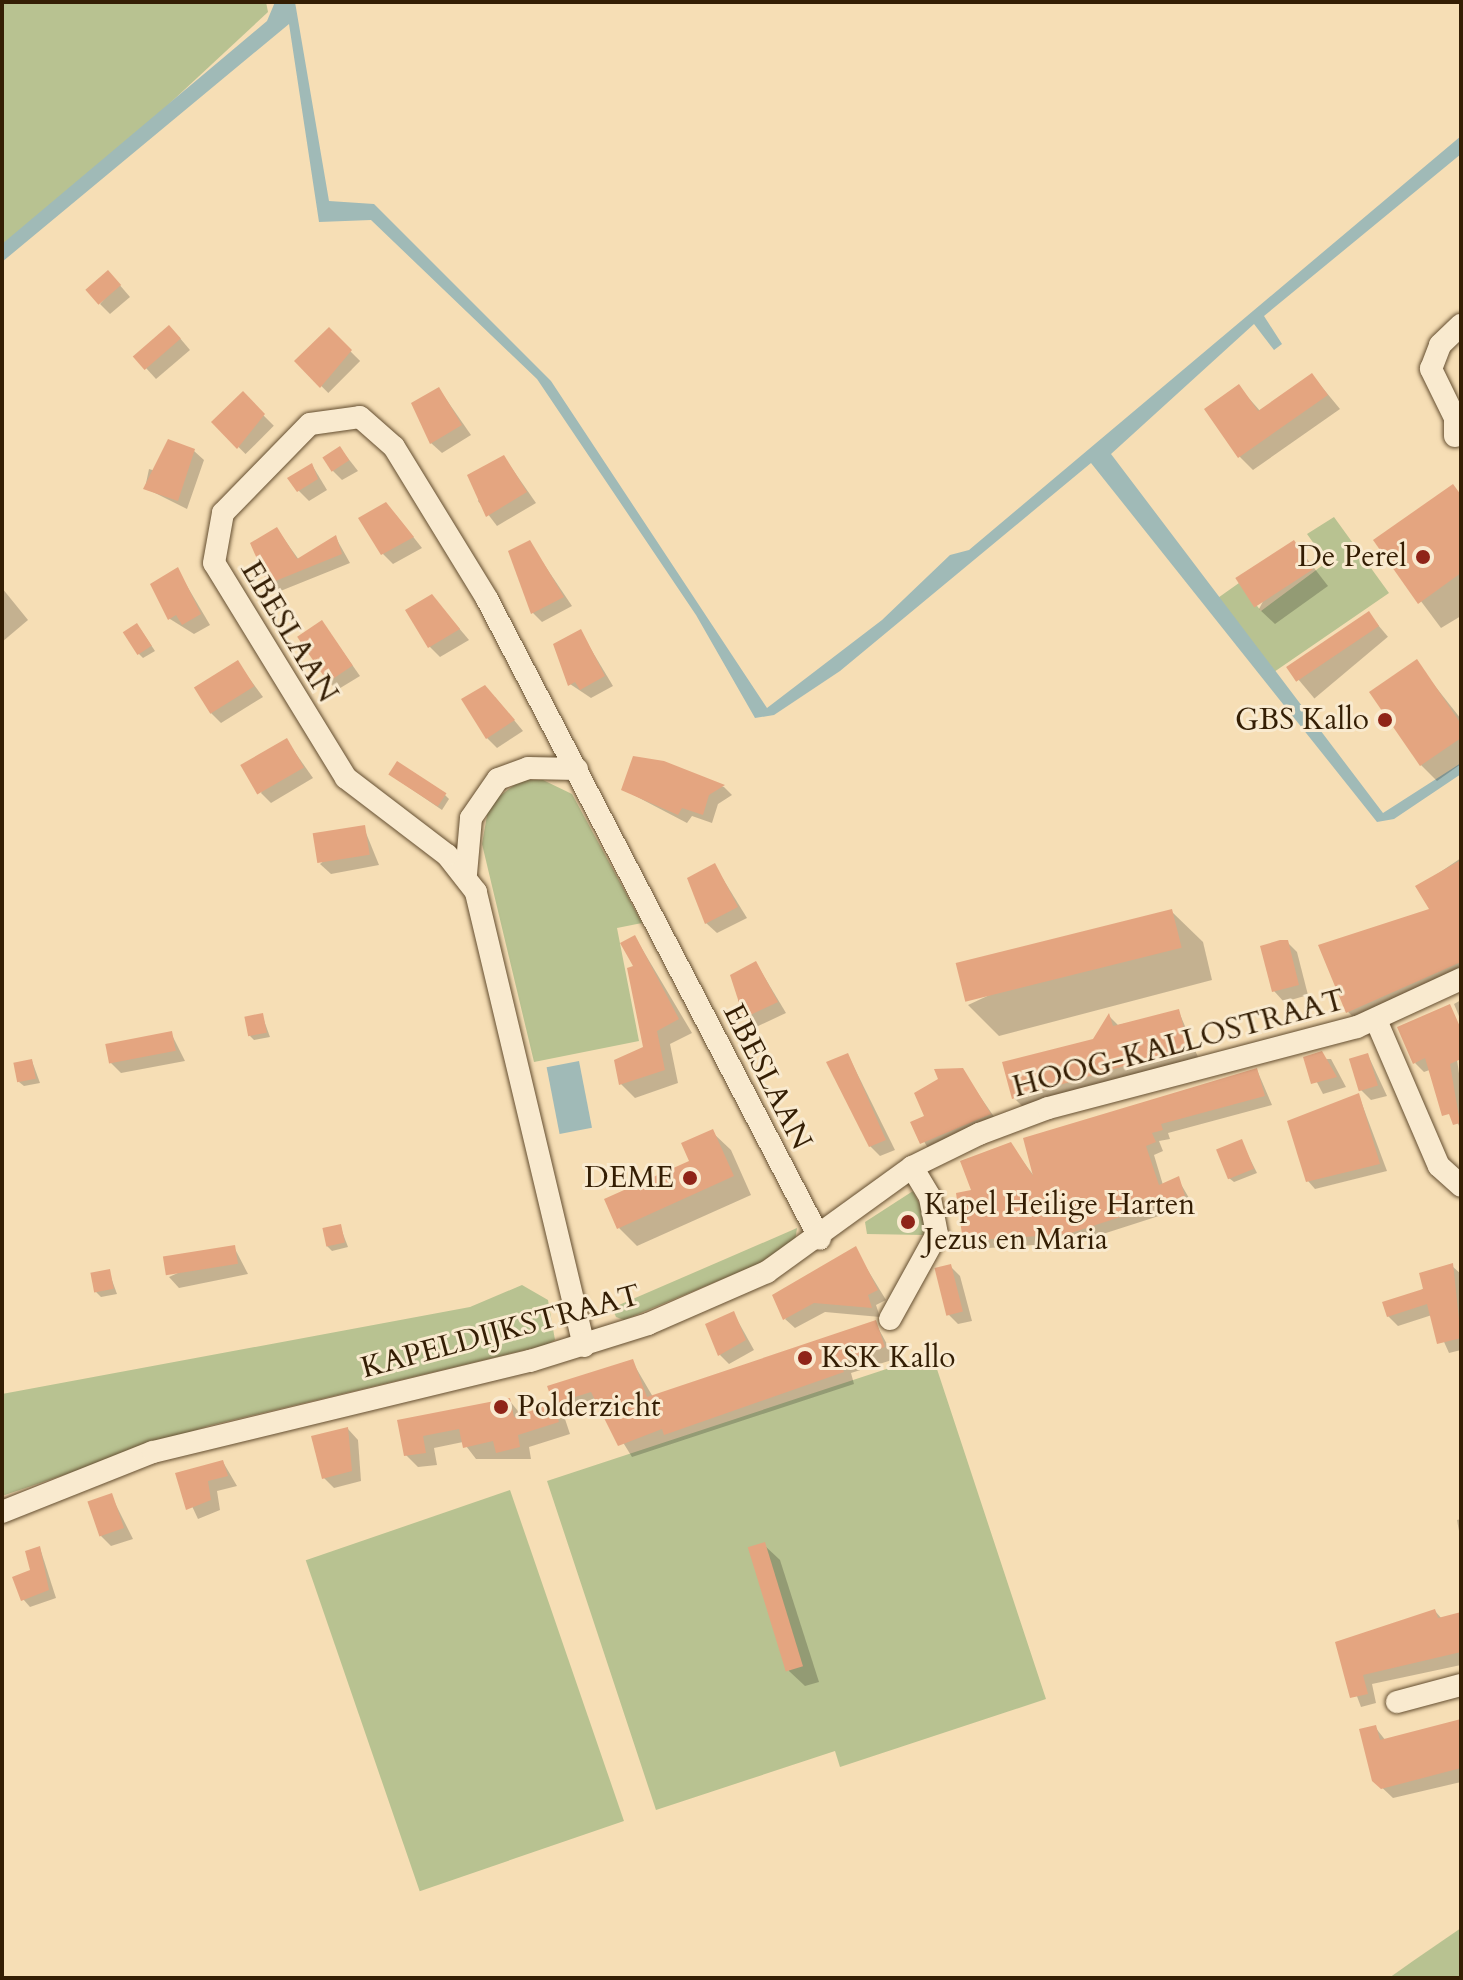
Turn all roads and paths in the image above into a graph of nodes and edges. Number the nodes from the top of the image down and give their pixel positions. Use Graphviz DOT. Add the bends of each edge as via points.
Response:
graph roads {
  1 [pos="1461,325"];
  2 [pos="1455,436"];
  3 [pos="577,769"];
  4 [pos="466,874"];
  5 [pos="1461,979"];
  6 [pos="1376,1020"];
  7 [pos="912,1167"];
  8 [pos="1461,1186"];
  9 [pos="820,1239"];
  10 [pos="890,1319"];
  11 [pos="584,1346"];
  12 [pos="2,1512"];
  13 [pos="1461,1685"];
  14 [pos="1397,1702"];
  1 -- 2 [label="street" via="1440,345 1431,369 1455,418"];
  3 -- 4 [label="street, EBESLAAN" via="528,768 498,779 471,818"];
  3 -- 4 [label="street, EBESLAAN" via="394,447 360,417 310,424 223,513 214,563 346,778"];
  3 -- 9 [label="street, EBESLAAN"];
  4 -- 11 [label="street, EBESLAAN" via="482,909"];
  5 -- 6 [label="street, HOOG-KALLOSTRAAT"];
  6 -- 7 [label="street, HOOG-KALLOSTRAAT" via="1048,1108"];
  6 -- 8 [label="street" via="1439,1166"];
  7 -- 9 [label="street, KAPELDIJKSTRAAT"];
  7 -- 10 [label="street" via="930,1197 937,1234"];
  9 -- 11 [label="street, KAPELDIJKSTRAAT" via="726,1291"];
  11 -- 12 [label="street, KAPELDIJKSTRAAT" via="153,1452"];
  13 -- 14 [label="street"];
}
